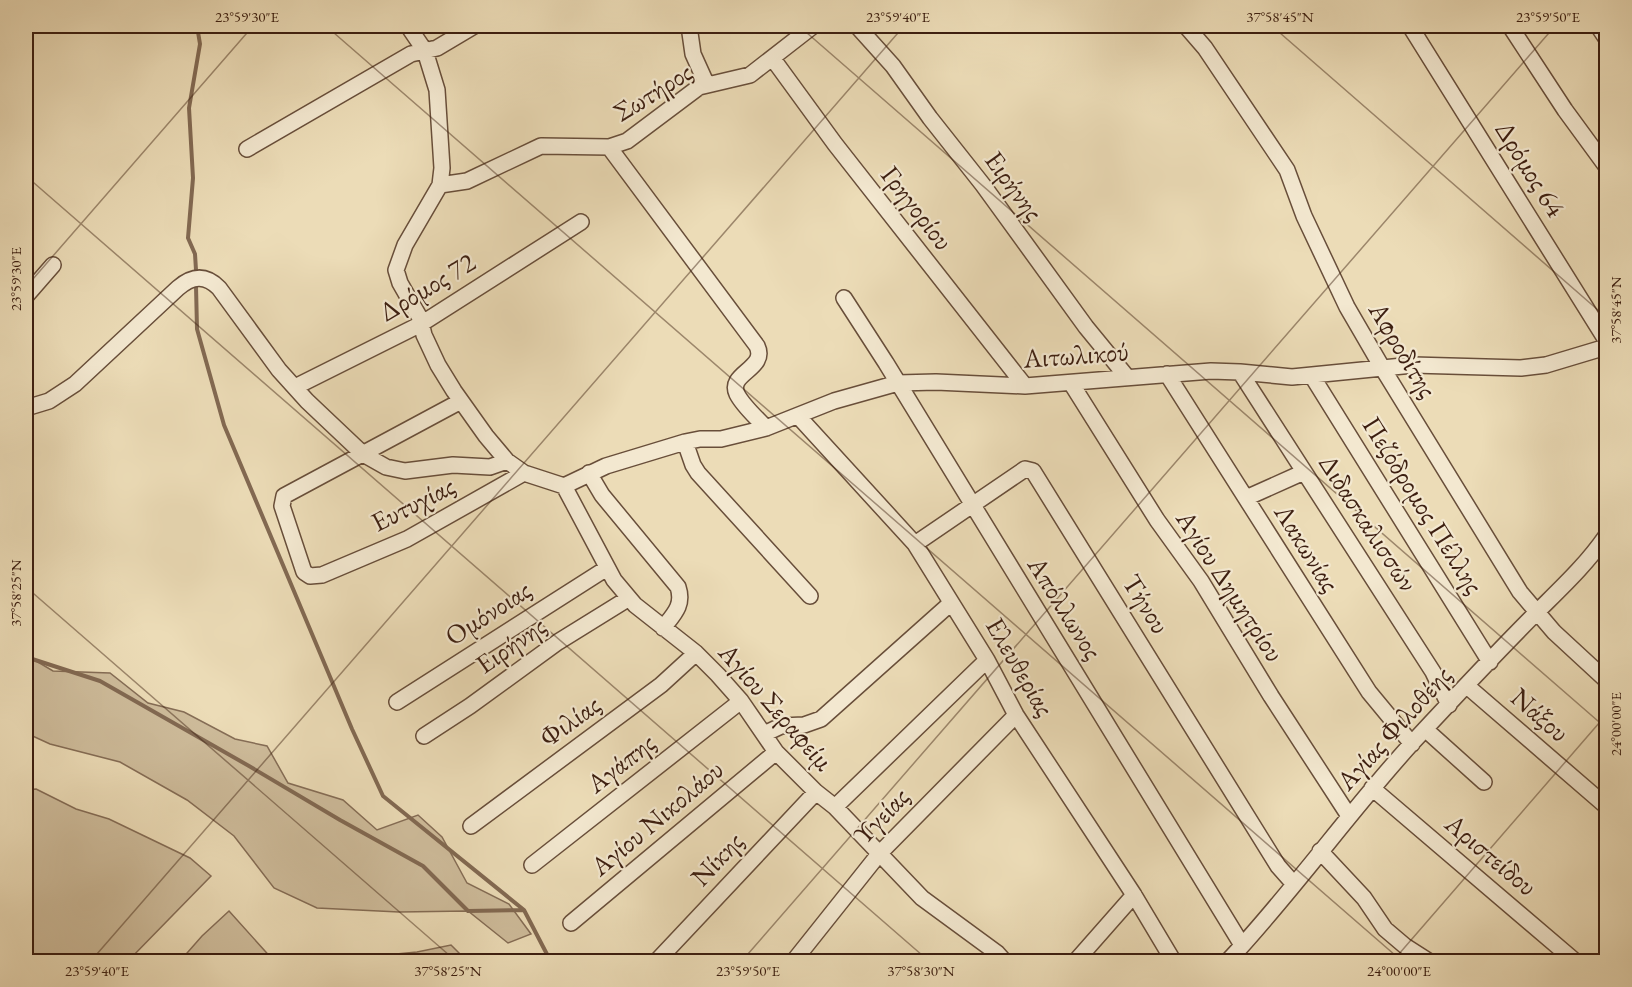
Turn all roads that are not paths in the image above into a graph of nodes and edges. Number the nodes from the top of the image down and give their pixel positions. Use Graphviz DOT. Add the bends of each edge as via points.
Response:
graph roads {
  1 [pos="408,26"];
  2 [pos="474,26"];
  3 [pos="689,26"];
  4 [pos="813,26"];
  5 [pos="858,26"];
  6 [pos="1185,26"];
  7 [pos="1410,26"];
  8 [pos="1510,26"];
  9 [pos="1598,26"];
  10 [pos="1606,38"];
  11 [pos="421,52"];
  12 [pos="773,59"];
  13 [pos="707,85"];
  14 [pos="609,147"];
  15 [pos="247,149"];
  16 [pos="1606,166"];
  17 [pos="440,185"];
  18 [pos="580,222"];
  19 [pos="53,265"];
  20 [pos="26,296"];
  21 [pos="844,298"];
  22 [pos="421,324"];
  23 [pos="1606,340"];
  24 [pos="1606,347"];
  25 [pos="1383,369"];
  26 [pos="1240,372"];
  27 [pos="1167,374"];
  28 [pos="1312,376"];
  29 [pos="1127,377"];
  30 [pos="898,383"];
  31 [pos="1071,383"];
  32 [pos="1025,386"];
  33 [pos="295,387"];
  34 [pos="461,400"];
  35 [pos="26,408"];
  36 [pos="798,416"];
  37 [pos="766,428"];
  38 [pos="685,442"];
  39 [pos="363,454"];
  40 [pos="507,461"];
  41 [pos="1304,472"];
  42 [pos="524,473"];
  43 [pos="589,473"];
  44 [pos="564,486"];
  45 [pos="1246,498"];
  46 [pos="972,504"];
  47 [pos="1606,536"];
  48 [pos="915,544"];
  49 [pos="607,568"];
  50 [pos="810,596"];
  51 [pos="629,598"];
  52 [pos="951,603"];
  53 [pos="1536,612"];
  54 [pos="663,628"];
  55 [pos="696,653"];
  56 [pos="987,660"];
  57 [pos="1490,662"];
  58 [pos="1606,680"];
  59 [pos="1467,686"];
  60 [pos="741,700"];
  61 [pos="397,702"];
  62 [pos="1449,705"];
  63 [pos="1016,715"];
  64 [pos="1425,729"];
  65 [pos="764,734"];
  66 [pos="424,736"];
  67 [pos="1412,744"];
  68 [pos="776,752"];
  69 [pos="1484,782"];
  70 [pos="1372,788"];
  71 [pos="816,792"];
  72 [pos="1606,806"];
  73 [pos="835,807"];
  74 [pos="1349,816"];
  75 [pos="471,826"];
  76 [pos="1320,850"];
  77 [pos="879,854"];
  78 [pos="532,865"];
  79 [pos="1293,883"];
  80 [pos="1134,895"];
  81 [pos="571,923"];
  82 [pos="1242,945"];
  83 [pos="1172,960"];
  84 [pos="656,962"];
  85 [pos="793,962"];
  86 [pos="1005,962"];
  87 [pos="1075,962"];
  88 [pos="1227,962"];
  89 [pos="1430,962"];
  90 [pos="1576,962"];
  1 -- 11 [label="street"];
  2 -- 11 [label="street" via="443,45"];
  3 -- 13 [label="street" via="693,54"];
  4 -- 12 [label="street, Σωτήρος"];
  5 -- 29 [label="street, Ειρήνης" via="893,66"];
  6 -- 25 [label="street, Αφροδίτης" via="1205,48 1287,170 1347,307"];
  7 -- 23 [label="street, Δρόμος 64"];
  8 -- 16 [label="street"];
  9 -- 10 [label="street"];
  11 -- 15 [label="street"];
  11 -- 17 [label="street" via="437,90"];
  12 -- 13 [label="street, Σωτήρος" via="750,75"];
  12 -- 32 [label="street, Γρηγορίου"];
  13 -- 14 [label="street, Σωτήρος" via="627,141"];
  14 -- 17 [label="street, Σωτήρος" via="541,146 466,181"];
  14 -- 37 [label="street" via="757,346 757,362 740,377 735,389"];
  17 -- 22 [label="street" via="405,245 396,270"];
  18 -- 22 [label="street, Δρόμος 72"];
  19 -- 20 [label="street"];
  21 -- 30 [label="street, Απόλλωνος"];
  22 -- 33 [label="street, Δρόμος 72"];
  22 -- 34 [label="street" via="438,365"];
  24 -- 25 [label="street, Αιτωλικού" via="1555,363 1521,368 1413,365"];
  25 -- 28 [label="street, Αιτωλικού"];
  25 -- 53 [label="street, Αφροδίτης"];
  26 -- 27 [label="street, Αιτωλικού"];
  26 -- 28 [label="street, Αιτωλικού"];
  26 -- 41 [label="street, Διδασκαλισσών"];
  27 -- 29 [label="street, Αιτωλικού"];
  27 -- 45 [label="street, Λακωνίας"];
  28 -- 57 [label="street, Πεζόδρομος Πέλλης"];
  29 -- 31 [label="street, Αιτωλικού"];
  30 -- 32 [label="street, Αιτωλικού"];
  30 -- 36 [label="street, Αιτωλικού"];
  30 -- 46 [label="street, Απόλλωνος"];
  31 -- 32 [label="street, Αιτωλικού"];
  31 -- 74 [label="street, Αγίου Δημητρίου"];
  33 -- 35 [label="street" via="219,288 208,279 195,278 178,288 75,384 49,401"];
  33 -- 39 [label="street"];
  34 -- 39 [label="street"];
  34 -- 40 [label="street"];
  36 -- 37 [label="street, Αιτωλικού"];
  36 -- 48 [label="street, Ελευθερίας"];
  37 -- 38 [label="street, Αιτωλικού" via="721,440"];
  38 -- 43 [label="street, Αιτωλικού"];
  38 -- 50 [label="street" via="698,473"];
  39 -- 40 [label="street" via="405,471 453,465 490,467"];
  39 -- 42 [label="street, Ευτυχίας" via="283,499 303,569 310,576 322,575 407,539"];
  40 -- 42 [label="street"];
  41 -- 45 [label="street"];
  41 -- 62 [label="street, Διδασκαλισσών" via="1433,672"];
  42 -- 44 [label="street"];
  43 -- 44 [label="street, Αιτωλικού"];
  43 -- 54 [label="street" via="602,495 678,587 680,604"];
  44 -- 49 [label="street, Αγίου Σεραφείμ"];
  45 -- 67 [label="street, Λακωνίας" via="1369,692"];
  46 -- 48 [label="street, Τήνου"];
  46 -- 79 [label="street, Τήνου" via="1025,469 1033,471 1278,866"];
  46 -- 82 [label="street, Απόλλωνος"];
  47 -- 53 [label="street, Αγίας Φιλοθέης"];
  48 -- 52 [label="street, Ελευθερίας"];
  49 -- 51 [label="street, Αγίου Σεραφείμ"];
  49 -- 61 [label="street, Ομόνοιας"];
  51 -- 54 [label="street, Αγίου Σεραφείμ"];
  51 -- 66 [label="street, Ειρήνης" via="558,642"];
  52 -- 56 [label="street, Ελευθερίας"];
  52 -- 65 [label="street" via="821,719 781,726"];
  53 -- 57 [label="street, Αγίας Φιλοθέης"];
  53 -- 58 [label="street, Αφροδίτης"];
  54 -- 55 [label="street, Αγίου Σεραφείμ"];
  55 -- 60 [label="street, Αγίου Σεραφείμ"];
  55 -- 75 [label="street, Φιλίας" via="661,685"];
  56 -- 63 [label="street, Ελευθερίας"];
  56 -- 73 [label="street"];
  57 -- 59 [label="street, Αγίας Φιλοθέης"];
  59 -- 62 [label="street, Αγίας Φιλοθέης"];
  59 -- 72 [label="street, Νάξου"];
  60 -- 65 [label="street, Αγίου Σεραφείμ"];
  60 -- 78 [label="street, Αγάπης"];
  62 -- 64 [label="street, Αγίας Φιλοθέης"];
  63 -- 77 [label="street, Υγείας"];
  63 -- 80 [label="street, Ελευθερίας"];
  64 -- 67 [label="street, Αγίας Φιλοθέης"];
  64 -- 69 [label="street"];
  65 -- 68 [label="street, Αγίου Σεραφείμ"];
  67 -- 70 [label="street, Αγίας Φιλοθέης"];
  68 -- 71 [label="street, Αγίου Σεραφείμ"];
  68 -- 81 [label="street, Αγίου Νικολάου"];
  70 -- 74 [label="street, Αγίας Φιλοθέης"];
  70 -- 90 [label="street, Αριστείδου"];
  71 -- 73 [label="street, Αγίου Σεραφείμ"];
  71 -- 84 [label="street, Νίκης"];
  73 -- 77 [label="street, Αγίου Σεραφείμ"];
  74 -- 76 [label="street, Αγίας Φιλοθέης"];
  76 -- 79 [label="street, Αγίας Φιλοθέης"];
  76 -- 89 [label="street" via="1364,898 1385,929"];
  77 -- 85 [label="street, Υγείας"];
  77 -- 86 [label="street, Αγίου Σεραφείμ" via="922,898"];
  79 -- 82 [label="street, Αγίας Φιλοθέης"];
  80 -- 83 [label="street, Ελευθερίας"];
  80 -- 87 [label="street"];
  82 -- 88 [label="street, Αγίας Φιλοθέης"];
}
